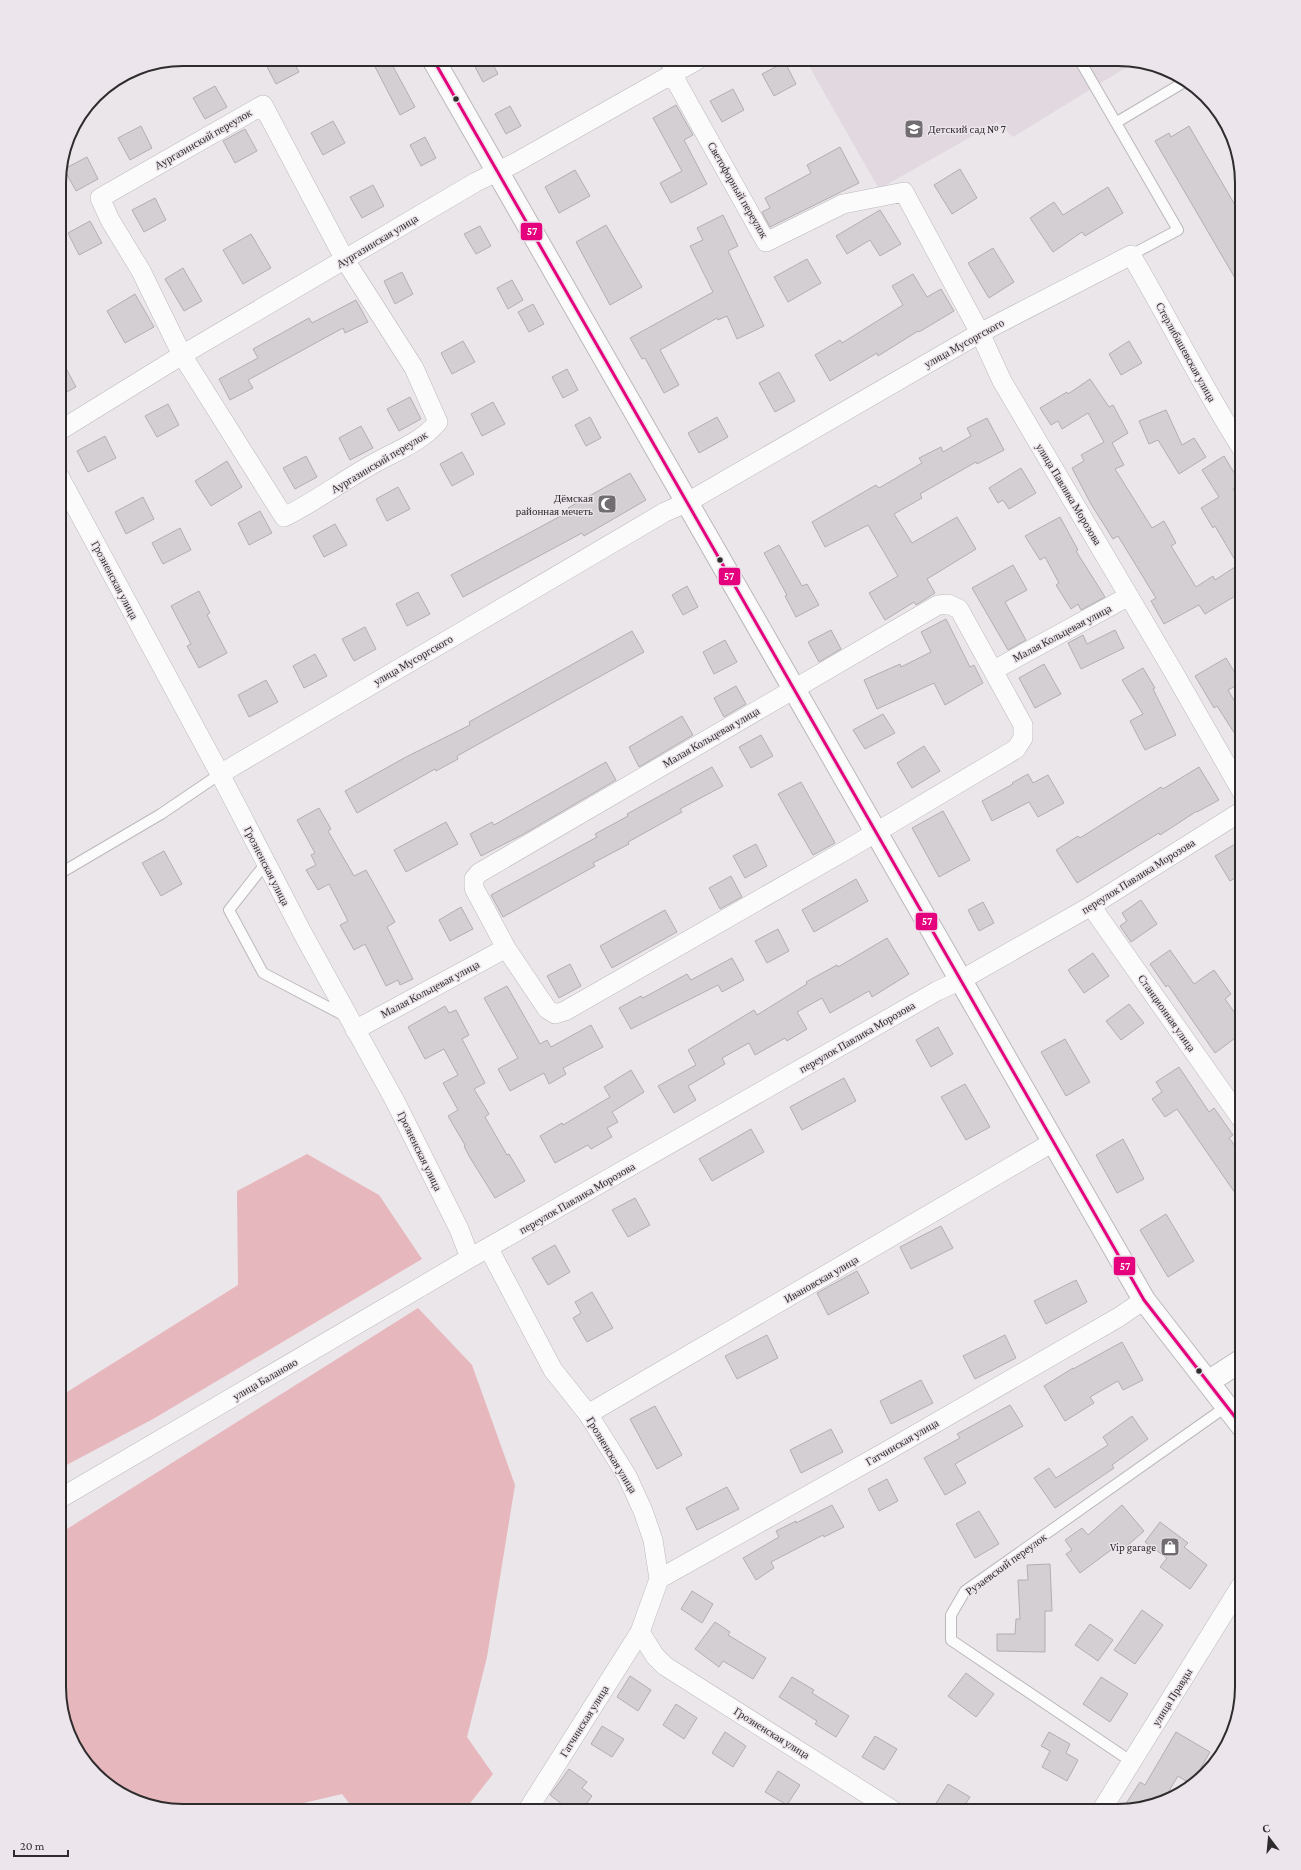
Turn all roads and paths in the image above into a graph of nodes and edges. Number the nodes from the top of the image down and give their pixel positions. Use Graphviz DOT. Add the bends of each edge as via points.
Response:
graph roads {
  1 [pos="437,66"];
  2 [pos="1083,66"];
  3 [pos="668,67"];
  4 [pos="1180,84"];
  5 [pos="1117,122"];
  6 [pos="498,172"];
  7 [pos="904,192"];
  8 [pos="1131,255"];
  9 [pos="345,260"];
  10 [pos="980,333"];
  11 [pos="182,355"];
  12 [pos="66,427"];
  13 [pos="1235,438"];
  14 [pos="66,489"];
  15 [pos="688,502"];
  16 [pos="1129,596"];
  17 [pos="994,670"];
  18 [pos="794,689"];
  19 [pos="220,774"];
  20 [pos="1235,780"];
  21 [pos="1235,815"];
  22 [pos="875,832"];
  23 [pos="266,863"];
  24 [pos="66,870"];
  25 [pos="1091,906"];
  26 [pos="506,948"];
  27 [pos="961,980"];
  28 [pos="351,1024"];
  29 [pos="1235,1110"];
  30 [pos="1053,1142"];
  31 [pos="489,1249"];
  32 [pos="470,1258"];
  33 [pos="1144,1300"];
  34 [pos="1235,1365"];
  35 [pos="1208,1382"];
  36 [pos="1227,1406"];
  37 [pos="588,1414"];
  38 [pos="1235,1417"];
  39 [pos="66,1495"];
  40 [pos="659,1579"];
  41 [pos="1235,1595"];
  42 [pos="640,1632"];
  43 [pos="1132,1762"];
  44 [pos="531,1804"];
  45 [pos="883,1804"];
  46 [pos="1105,1804"];
  1 -- 6 [label="main road"];
  2 -- 5 [label="lane"];
  3 -- 6 [label="street, Аургазинская улица"];
  3 -- 7 [label="street, Светофорный переулок" via="766,242 843,204"];
  4 -- 5 [label="lane"];
  5 -- 8 [label="lane" via="1178,230"];
  6 -- 9 [label="street, Аургазинская улица" via="476,182"];
  6 -- 15 [label="main road"];
  7 -- 10 [label="street, улица Павлика Морозова"];
  8 -- 10 [label="street, улица Мусоргского"];
  8 -- 13 [label="street, Стерлибашевская улица"];
  9 -- 11 [label="street, Аургазинская улица"];
  9 -- 11 [label="street, Аургазинский переулок" via="263,105 100,198 110,220 141,271"];
  9 -- 11 [label="street, Аургазинский переулок" via="414,368 438,422 429,432 323,496 284,517"];
  10 -- 15 [label="street, улица Мусоргского"];
  10 -- 16 [label="street, улица Павлика Морозова" via="1002,381"];
  11 -- 12 [label="street, Аургазинская улица"];
  14 -- 19 [label="street, Грозненская улица"];
  15 -- 18 [label="main road"];
  15 -- 19 [label="street, улица Мусоргского" via="665,512"];
  16 -- 17 [label="street, Малая Кольцевая улица"];
  16 -- 20 [label="street, улица Павлика Морозова"];
  17 -- 18 [label="street, Малая Кольцевая улица" via="959,610 948,604 938,605"];
  17 -- 22 [label="street, Малая Кольцевая улица" via="1023,725 1023,738 1016,749"];
  18 -- 22 [label="main road"];
  18 -- 26 [label="street, Малая Кольцевая улица" via="479,873 474,879 474,888"];
  19 -- 23 [label="street, Грозненская улица"];
  19 -- 24 [label="lane" via="161,814"];
  21 -- 25 [label="street, переулок Павлика Морозова"];
  22 -- 26 [label="street, Малая Кольцевая улица" via="565,1011 555,1014 547,1009"];
  22 -- 27 [label="main road"];
  23 -- 28 [label="street, Грозненская улица"];
  23 -- 28 [label="lane" via="229,910 263,973"];
  25 -- 27 [label="street, переулок Павлика Морозова"];
  25 -- 29 [label="street, Станционная улица"];
  26 -- 28 [label="street, Малая Кольцевая улица"];
  27 -- 30 [label="main road"];
  27 -- 31 [label="street, переулок Павлика Морозова" via="937,991"];
  28 -- 32 [label="street, Грозненская улица" via="395,1101 459,1230"];
  30 -- 33 [label="main road"];
  30 -- 37 [label="street, Ивановская улица"];
  31 -- 32 [label="street, переулок Павлика Морозова"];
  31 -- 37 [label="street, Грозненская улица" via="553,1370"];
  32 -- 39 [label="street, улица Баланово"];
  33 -- 35 [label="main road"];
  33 -- 40 [label="street, Гатчинская улица" via="894,1447"];
  34 -- 35 [label="main road"];
  35 -- 36 [label="main road"];
  36 -- 38 [label="main road"];
  36 -- 43 [label="lane, Рузаевский переулок" via="965,1591 951,1615 951,1640"];
  37 -- 40 [label="street, Грозненская улица" via="627,1476 644,1511 653,1540"];
  40 -- 42 [label="street, Грозненская улица"];
  41 -- 43 [label="street, улица Правды"];
  42 -- 44 [label="street, Гатчинская улица"];
  42 -- 45 [label="street, Грозненская улица" via="655,1656 665,1666"];
  43 -- 46 [label="street, улица Правды"];
}
